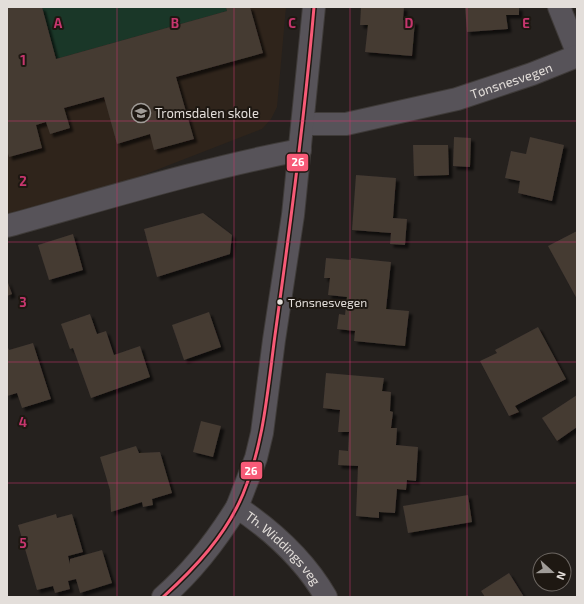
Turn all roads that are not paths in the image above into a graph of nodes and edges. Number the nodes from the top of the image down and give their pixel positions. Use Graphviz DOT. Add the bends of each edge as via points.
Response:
graph roads {
  1 [pos="314,7"];
  2 [pos="559,7"];
  3 [pos="577,52"];
  4 [pos="577,56"];
  5 [pos="303,124"];
  6 [pos="300,150"];
  7 [pos="7,226"];
  8 [pos="237,507"];
  9 [pos="163,597"];
  10 [pos="326,597"];
  1 -- 5 [label="street, Th. Widdings veg"];
  2 -- 3 [label="street"];
  4 -- 5 [label="street, Tønsnesvegen" via="457,99 346,124"];
  5 -- 6 [label="street, Th. Widdings veg"];
  6 -- 7 [label="street" via="158,182"];
  6 -- 8 [label="street, Th. Widdings veg" via="262,433 256,458"];
  8 -- 9 [label="street" via="209,549 184,578"];
  8 -- 10 [label="street, Th. Widdings veg" via="273,533 287,547"];
}
